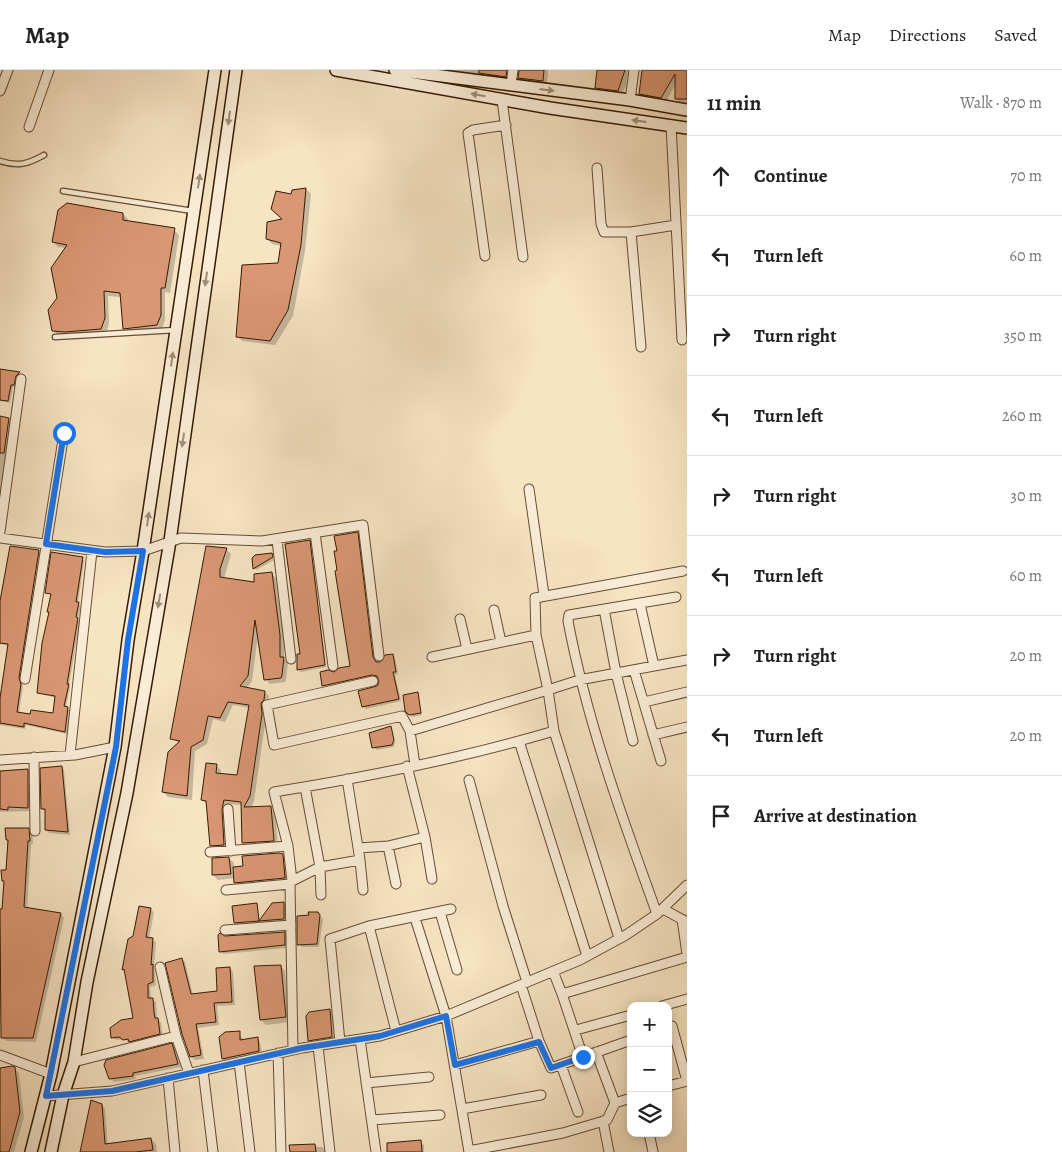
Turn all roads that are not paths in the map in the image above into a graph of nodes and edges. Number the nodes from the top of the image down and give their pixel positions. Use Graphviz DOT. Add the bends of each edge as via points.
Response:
graph roads {
  1 [pos="8,70"];
  2 [pos="49,70"];
  3 [pos="215,70"];
  4 [pos="236,70"];
  5 [pos="336,70"];
  6 [pos="399,70"];
  7 [pos="512,70"];
  8 [pos="634,70"];
  9 [pos="453,74"];
  10 [pos="511,85"];
  11 [pos="0,91"];
  12 [pos="502,100"];
  13 [pos="630,100"];
  14 [pos="687,110"];
  15 [pos="506,125"];
  16 [pos="671,126"];
  17 [pos="29,127"];
  18 [pos="687,128"];
  19 [pos="44,155"];
  20 [pos="0,161"];
  21 [pos="597,168"];
  22 [pos="63,191"];
  23 [pos="194,211"];
  24 [pos="676,226"];
  25 [pos="631,232"];
  26 [pos="485,256"];
  27 [pos="523,257"];
  28 [pos="176,330"];
  29 [pos="55,337"];
  30 [pos="682,340"];
  31 [pos="641,347"];
  32 [pos="21,379"];
  33 [pos="64,433"];
  34 [pos="528,489"];
  35 [pos="0,532"];
  36 [pos="315,533"];
  37 [pos="0,538"];
  38 [pos="277,540"];
  39 [pos="170,541"];
  40 [pos="46,544"];
  41 [pos="92,551"];
  42 [pos="143,551"];
  43 [pos="683,571"];
  44 [pos="544,595"];
  45 [pos="676,597"];
  46 [pos="640,604"];
  47 [pos="604,609"];
  48 [pos="494,610"];
  49 [pos="460,620"];
  50 [pos="536,635"];
  51 [pos="501,642"];
  52 [pos="467,649"];
  53 [pos="379,656"];
  54 [pos="432,657"];
  55 [pos="291,659"];
  56 [pos="687,660"];
  57 [pos="332,666"];
  58 [pos="654,666"];
  59 [pos="634,670"];
  60 [pos="616,674"];
  61 [pos="25,679"];
  62 [pos="579,680"];
  63 [pos="373,681"];
  64 [pos="548,690"];
  65 [pos="687,692"];
  66 [pos="644,702"];
  67 [pos="687,727"];
  68 [pos="410,731"];
  69 [pos="554,731"];
  70 [pos="653,735"];
  71 [pos="632,741"];
  72 [pos="519,742"];
  73 [pos="116,747"];
  74 [pos="70,755"];
  75 [pos="34,757"];
  76 [pos="0,760"];
  77 [pos="661,761"];
  78 [pos="411,765"];
  79 [pos="348,779"];
  80 [pos="469,780"];
  81 [pos="305,787"];
  82 [pos="228,809"];
  83 [pos="36,831"];
  84 [pos="425,838"];
  85 [pos="288,846"];
  86 [pos="388,846"];
  87 [pos="358,848"];
  88 [pos="230,851"];
  89 [pos="210,852"];
  90 [pos="360,860"];
  91 [pos="320,867"];
  92 [pos="432,879"];
  93 [pos="291,882"];
  94 [pos="396,884"];
  95 [pos="687,885"];
  96 [pos="226,890"];
  97 [pos="363,890"];
  98 [pos="321,895"];
  99 [pos="451,909"];
  100 [pos="660,911"];
  101 [pos="440,912"];
  102 [pos="415,918"];
  103 [pos="684,921"];
  104 [pos="291,925"];
  105 [pos="369,926"];
  106 [pos="225,930"];
  107 [pos="619,938"];
  108 [pos="587,956"];
  109 [pos="687,956"];
  110 [pos="160,967"];
  111 [pos="457,970"];
  112 [pos="553,971"];
  113 [pos="524,983"];
  114 [pos="562,994"];
  115 [pos="687,999"];
  116 [pos="672,1003"];
  117 [pos="446,1016"];
  118 [pos="627,1016"];
  119 [pos="672,1026"];
  120 [pos="576,1030"];
  121 [pos="396,1031"];
  122 [pos="176,1036"];
  123 [pos="360,1039"];
  124 [pos="627,1041"];
  125 [pos="340,1042"];
  126 [pos="539,1042"];
  127 [pos="318,1046"];
  128 [pos="293,1050"];
  129 [pos="596,1052"];
  130 [pos="278,1053"];
  131 [pos="0,1055"];
  132 [pos="583,1057"];
  133 [pos="74,1062"];
  134 [pos="239,1062"];
  135 [pos="455,1065"];
  136 [pos="560,1065"];
  137 [pos="202,1070"];
  138 [pos="189,1073"];
  139 [pos="51,1074"];
  140 [pos="429,1076"];
  141 [pos="168,1078"];
  142 [pos="366,1083"];
  143 [pos="672,1085"];
  144 [pos="63,1094"];
  145 [pos="542,1095"];
  146 [pos="46,1096"];
  147 [pos="627,1099"];
  148 [pos="615,1103"];
  149 [pos="462,1109"];
  150 [pos="578,1112"];
  151 [pos="440,1115"];
  152 [pos="372,1120"];
  153 [pos="603,1121"];
  154 [pos="650,1137"];
  155 [pos="31,1152"];
  156 [pos="51,1152"];
  157 [pos="174,1152"];
  158 [pos="213,1152"];
  159 [pos="250,1152"];
  160 [pos="281,1152"];
  161 [pos="330,1152"];
  162 [pos="376,1152"];
  163 [pos="469,1152"];
  164 [pos="610,1152"];
  165 [pos="653,1152"];
  1 -- 11 [label="street"];
  2 -- 17 [label="street"];
  23 -- 3 [label="street, one-way"];
  4 -- 39 [label="street, one-way"];
  12 -- 5 [label="street, one-way"];
  6 -- 9 [label="street"];
  7 -- 10 [label="street"];
  8 -- 13 [label="street"];
  9 -- 10 [label="street"];
  10 -- 13 [label="street, one-way"];
  12 -- 15 [label="street"];
  16 -- 12 [label="street, one-way"];
  13 -- 14 [label="street"];
  15 -- 26 [label="street" via="468,133"];
  15 -- 27 [label="street"];
  16 -- 18 [label="street"];
  16 -- 24 [label="street"];
  19 -- 20 [label="lane" via="21,165"];
  21 -- 25 [label="street" via="602,230 607,233"];
  22 -- 23 [label="lane"];
  23 -- 28 [label="street"];
  24 -- 25 [label="street"];
  24 -- 30 [label="street"];
  25 -- 31 [label="street"];
  28 -- 29 [label="lane"];
  42 -- 28 [label="street, one-way"];
  32 -- 35 [label="street"];
  33 -- 40 [label="street"];
  34 -- 44 [label="street"];
  36 -- 38 [label="street"];
  36 -- 53 [label="street" via="363,525"];
  36 -- 57 [label="street"];
  37 -- 40 [label="street"];
  38 -- 39 [label="street" via="181,538"];
  38 -- 55 [label="street"];
  39 -- 42 [label="street"];
  39 -- 133 [label="street, one-way" via="127,792 87,982"];
  40 -- 41 [label="street"];
  40 -- 61 [label="street"];
  41 -- 42 [label="street"];
  41 -- 74 [label="street"];
  42 -- 73 [label="street" via="128,640"];
  43 -- 44 [label="street"];
  44 -- 50 [label="street" via="533,601"];
  45 -- 46 [label="street"];
  46 -- 47 [label="street"];
  46 -- 58 [label="street"];
  47 -- 60 [label="street"];
  47 -- 62 [label="street" via="568,617"];
  48 -- 51 [label="street"];
  49 -- 52 [label="street"];
  50 -- 51 [label="street"];
  50 -- 64 [label="street"];
  51 -- 52 [label="street"];
  52 -- 54 [label="street"];
  56 -- 58 [label="street"];
  58 -- 59 [label="street"];
  59 -- 60 [label="street"];
  59 -- 66 [label="street"];
  60 -- 62 [label="street"];
  60 -- 71 [label="street"];
  62 -- 64 [label="street"];
  62 -- 100 [label="street" via="611,786"];
  63 -- 68 [label="street" via="267,705 274,745 402,716"];
  64 -- 68 [label="street"];
  64 -- 69 [label="street"];
  65 -- 66 [label="street"];
  66 -- 70 [label="street"];
  67 -- 70 [label="street"];
  68 -- 78 [label="street"];
  69 -- 72 [label="street"];
  69 -- 107 [label="street"];
  70 -- 77 [label="street"];
  72 -- 78 [label="street"];
  72 -- 108 [label="street"];
  73 -- 74 [label="street"];
  73 -- 139 [label="street"];
  74 -- 75 [label="street"];
  75 -- 76 [label="street"];
  75 -- 83 [label="street"];
  78 -- 79 [label="street"];
  78 -- 84 [label="street"];
  79 -- 81 [label="street"];
  79 -- 87 [label="street"];
  80 -- 113 [label="street"];
  81 -- 85 [label="street" via="274,792"];
  81 -- 91 [label="street"];
  82 -- 88 [label="street"];
  84 -- 86 [label="street"];
  84 -- 92 [label="street"];
  85 -- 88 [label="street"];
  85 -- 93 [label="street"];
  86 -- 87 [label="street"];
  86 -- 94 [label="street"];
  87 -- 90 [label="street"];
  88 -- 89 [label="street"];
  90 -- 91 [label="street"];
  90 -- 97 [label="street"];
  91 -- 93 [label="street"];
  91 -- 98 [label="street"];
  93 -- 96 [label="street"];
  93 -- 104 [label="street"];
  95 -- 100 [label="street"];
  99 -- 101 [label="street"];
  100 -- 103 [label="street"];
  100 -- 107 [label="street"];
  101 -- 102 [label="street"];
  101 -- 111 [label="street"];
  102 -- 105 [label="street"];
  102 -- 117 [label="street"];
  103 -- 109 [label="street"];
  104 -- 106 [label="street"];
  104 -- 128 [label="street"];
  105 -- 121 [label="street"];
  105 -- 125 [label="street" via="330,939"];
  107 -- 108 [label="street"];
  108 -- 112 [label="street"];
  109 -- 114 [label="street"];
  110 -- 122 [label="street"];
  112 -- 113 [label="street"];
  112 -- 114 [label="street"];
  113 -- 117 [label="street"];
  113 -- 126 [label="street"];
  114 -- 120 [label="street"];
  115 -- 116 [label="street"];
  117 -- 121 [label="street"];
  117 -- 135 [label="street"];
  118 -- 120 [label="street"];
  119 -- 143 [label="street" via="687,1081"];
  120 -- 132 [label="street"];
  121 -- 123 [label="street"];
  122 -- 133 [label="street"];
  122 -- 138 [label="street"];
  123 -- 125 [label="street"];
  123 -- 142 [label="street"];
  124 -- 129 [label="street"];
  125 -- 127 [label="street"];
  126 -- 135 [label="street"];
  126 -- 136 [label="street" via="551,1068"];
  127 -- 128 [label="street"];
  127 -- 161 [label="street"];
  128 -- 130 [label="street"];
  129 -- 132 [label="street"];
  129 -- 148 [label="street"];
  130 -- 134 [label="street"];
  130 -- 160 [label="street"];
  131 -- 139 [label="street"];
  132 -- 136 [label="street"];
  133 -- 144 [label="street"];
  134 -- 137 [label="street"];
  134 -- 159 [label="street"];
  135 -- 149 [label="street"];
  136 -- 150 [label="street"];
  137 -- 138 [label="street"];
  137 -- 158 [label="street"];
  138 -- 141 [label="street"];
  139 -- 146 [label="street"];
  140 -- 142 [label="street"];
  141 -- 144 [label="street" via="112,1091"];
  141 -- 157 [label="street"];
  142 -- 152 [label="street"];
  144 -- 146 [label="street"];
  144 -- 156 [label="street"];
  145 -- 149 [label="street"];
  146 -- 155 [label="street"];
  147 -- 148 [label="street"];
  148 -- 153 [label="street" via="607,1120"];
  149 -- 163 [label="street"];
  151 -- 152 [label="street"];
  152 -- 162 [label="street"];
  153 -- 163 [label="street" via="563,1133"];
  153 -- 164 [label="street"];
  154 -- 165 [label="street"];
}
